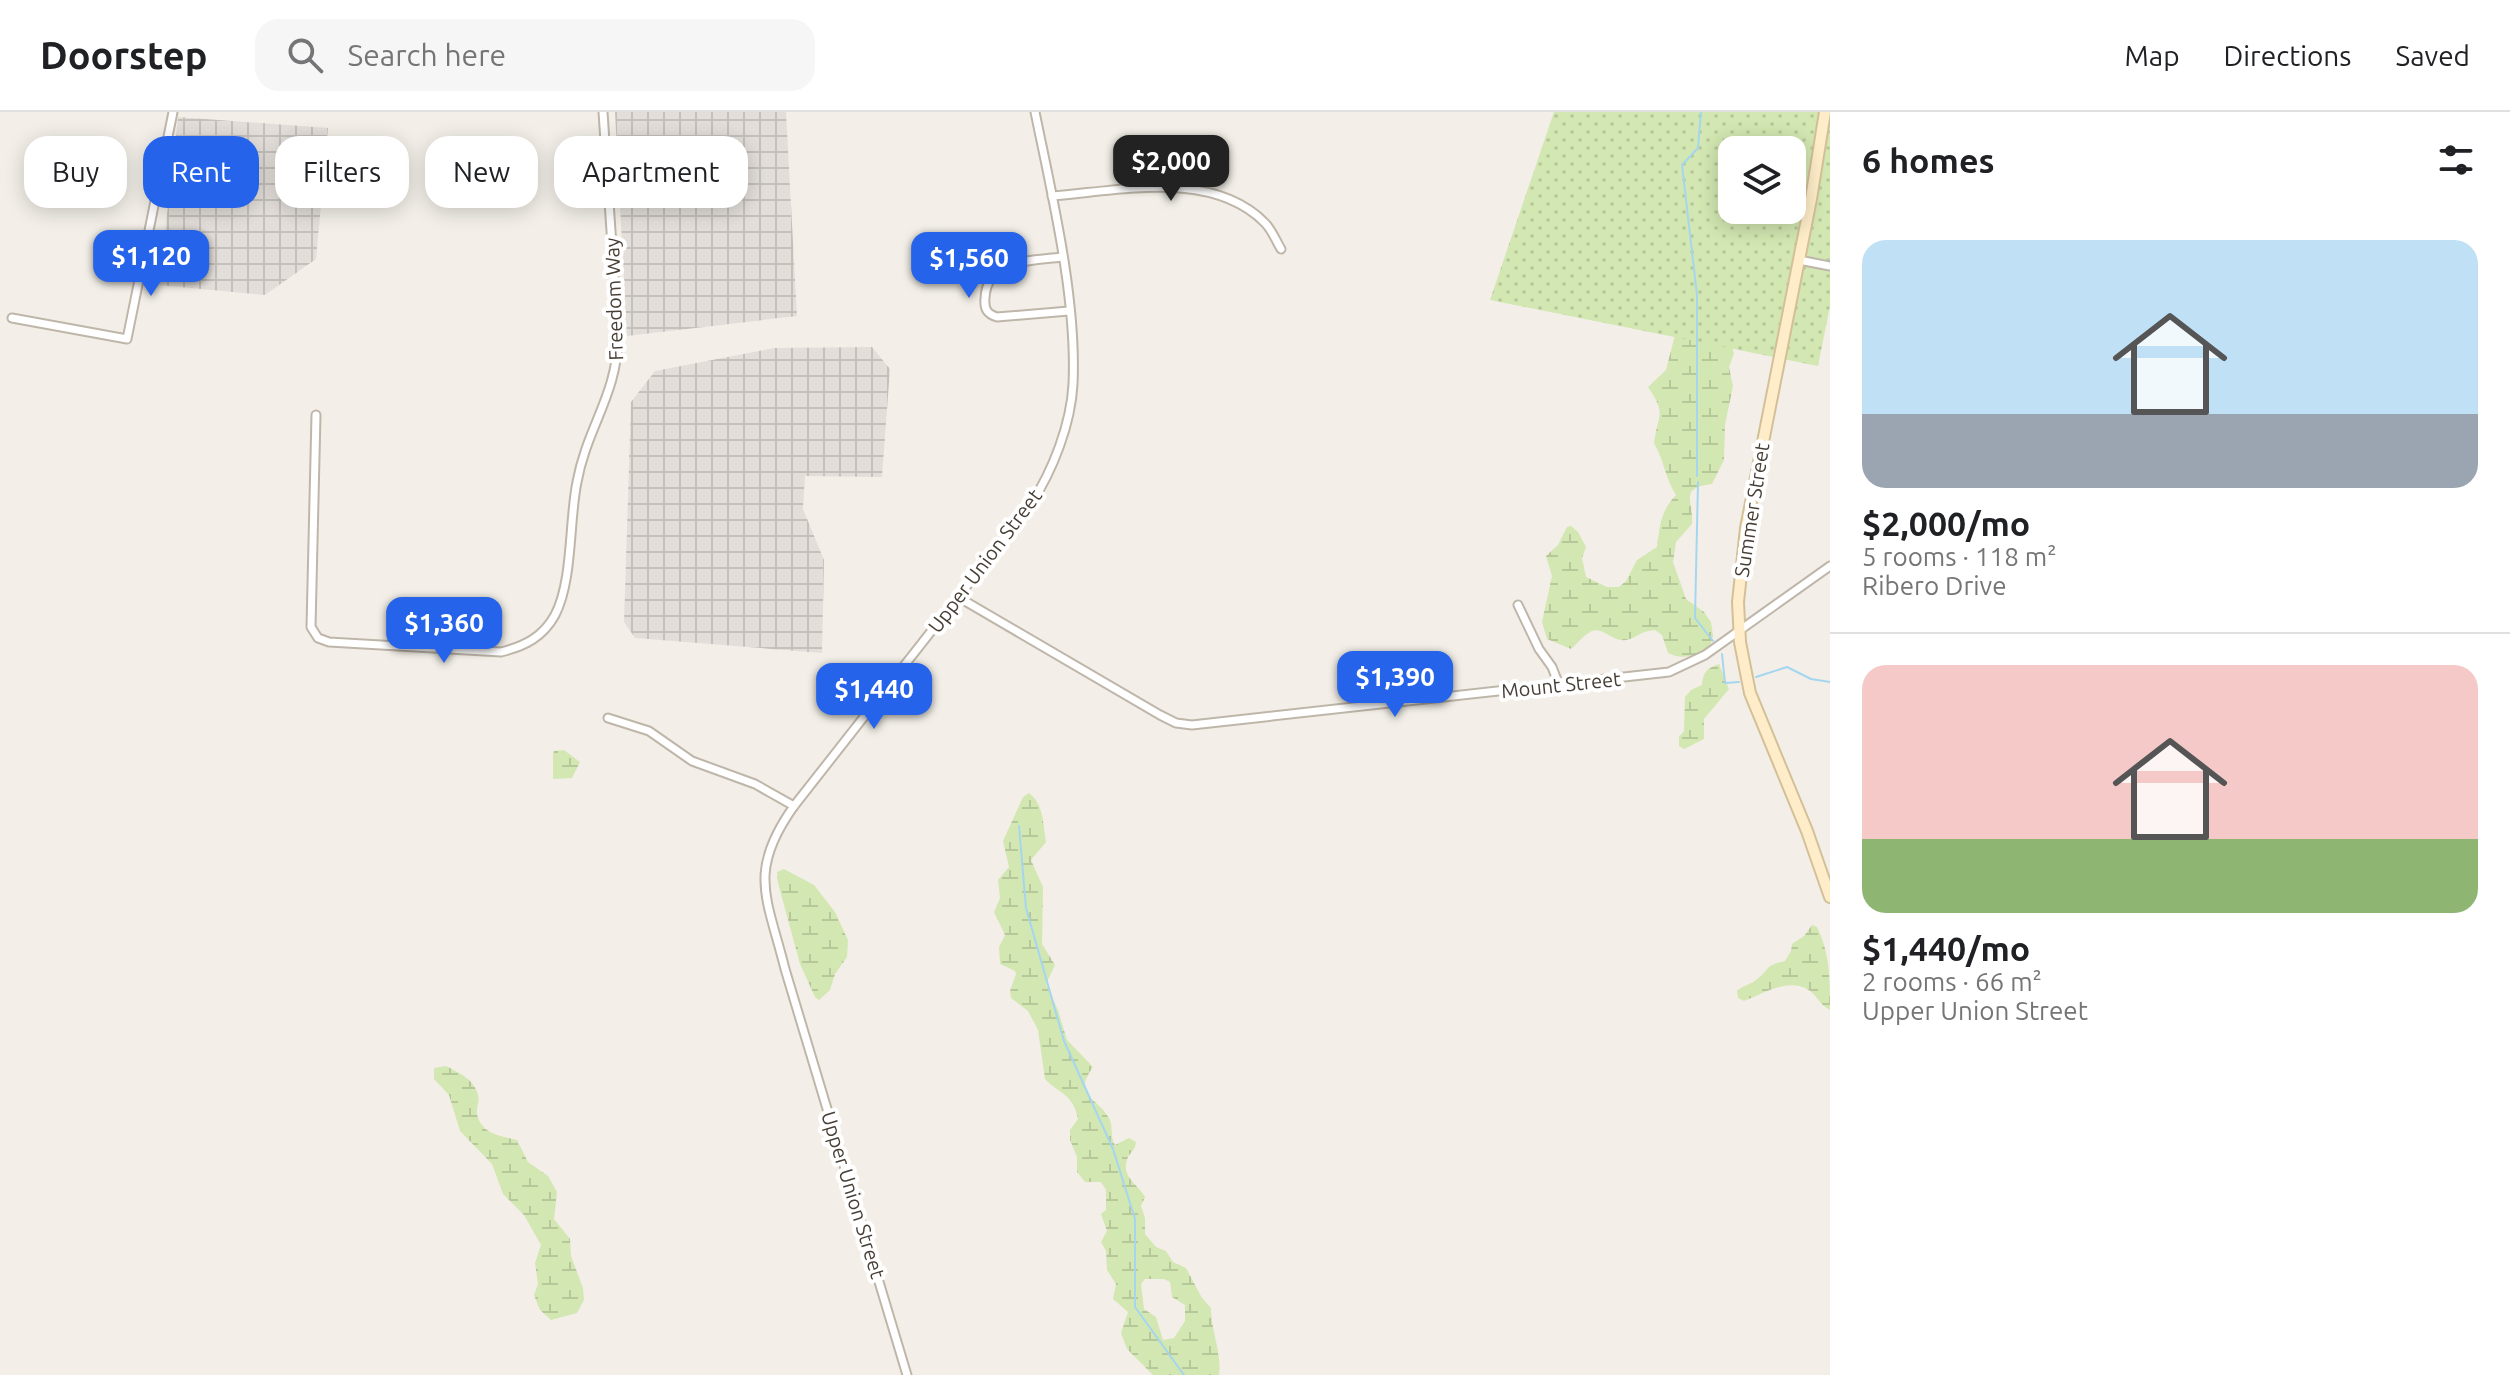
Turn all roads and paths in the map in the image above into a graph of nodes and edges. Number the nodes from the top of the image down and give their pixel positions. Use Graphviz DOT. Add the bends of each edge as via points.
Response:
graph roads {
  1 [pos="173,112"];
  2 [pos="603,112"];
  3 [pos="1035,112"];
  4 [pos="1825,112"];
  5 [pos="1052,196"];
  6 [pos="1281,249"];
  7 [pos="1062,257"];
  8 [pos="1799,260"];
  9 [pos="1830,266"];
  10 [pos="1069,311"];
  11 [pos="12,318"];
  12 [pos="316,415"];
  13 [pos="1830,566"];
  14 [pos="958,597"];
  15 [pos="1518,605"];
  16 [pos="1740,629"];
  17 [pos="1559,685"];
  18 [pos="608,718"];
  19 [pos="794,806"];
  20 [pos="1830,897"];
  21 [pos="907,1375"];
  1 -- 11 [label="street" via="127,339"];
  2 -- 12 [label="street, Freedom Way" via="616,370 577,481 561,602 537,637 501,652 329,642 314,633"];
  3 -- 5 [label="street, Upper Union Street"];
  4 -- 8 [label="main road, Summer Street"];
  5 -- 6 [label="street" via="1175,187 1207,191 1266,224"];
  5 -- 7 [label="street, Upper Union Street"];
  7 -- 10 [label="street, Upper Union Street"];
  7 -- 10 [label="street" via="995,271 986,288 985,307 997,317"];
  8 -- 9 [label="street"];
  8 -- 16 [label="main road, Summer Street" via="1746,528"];
  10 -- 14 [label="street, Upper Union Street" via="1073,387 1048,473 1024,515"];
  13 -- 16 [label="street, Mount Street"];
  14 -- 17 [label="street, Mount Street" via="1176,723"];
  14 -- 19 [label="street, Upper Union Street"];
  15 -- 17 [label="street"];
  16 -- 17 [label="street, Mount Street" via="1669,672"];
  16 -- 20 [label="main road, Summer Street" via="1750,693"];
  18 -- 19 [label="street" via="649,731 692,761 755,784"];
  19 -- 21 [label="street, Upper Union Street" via="767,851 764,888"];
}
